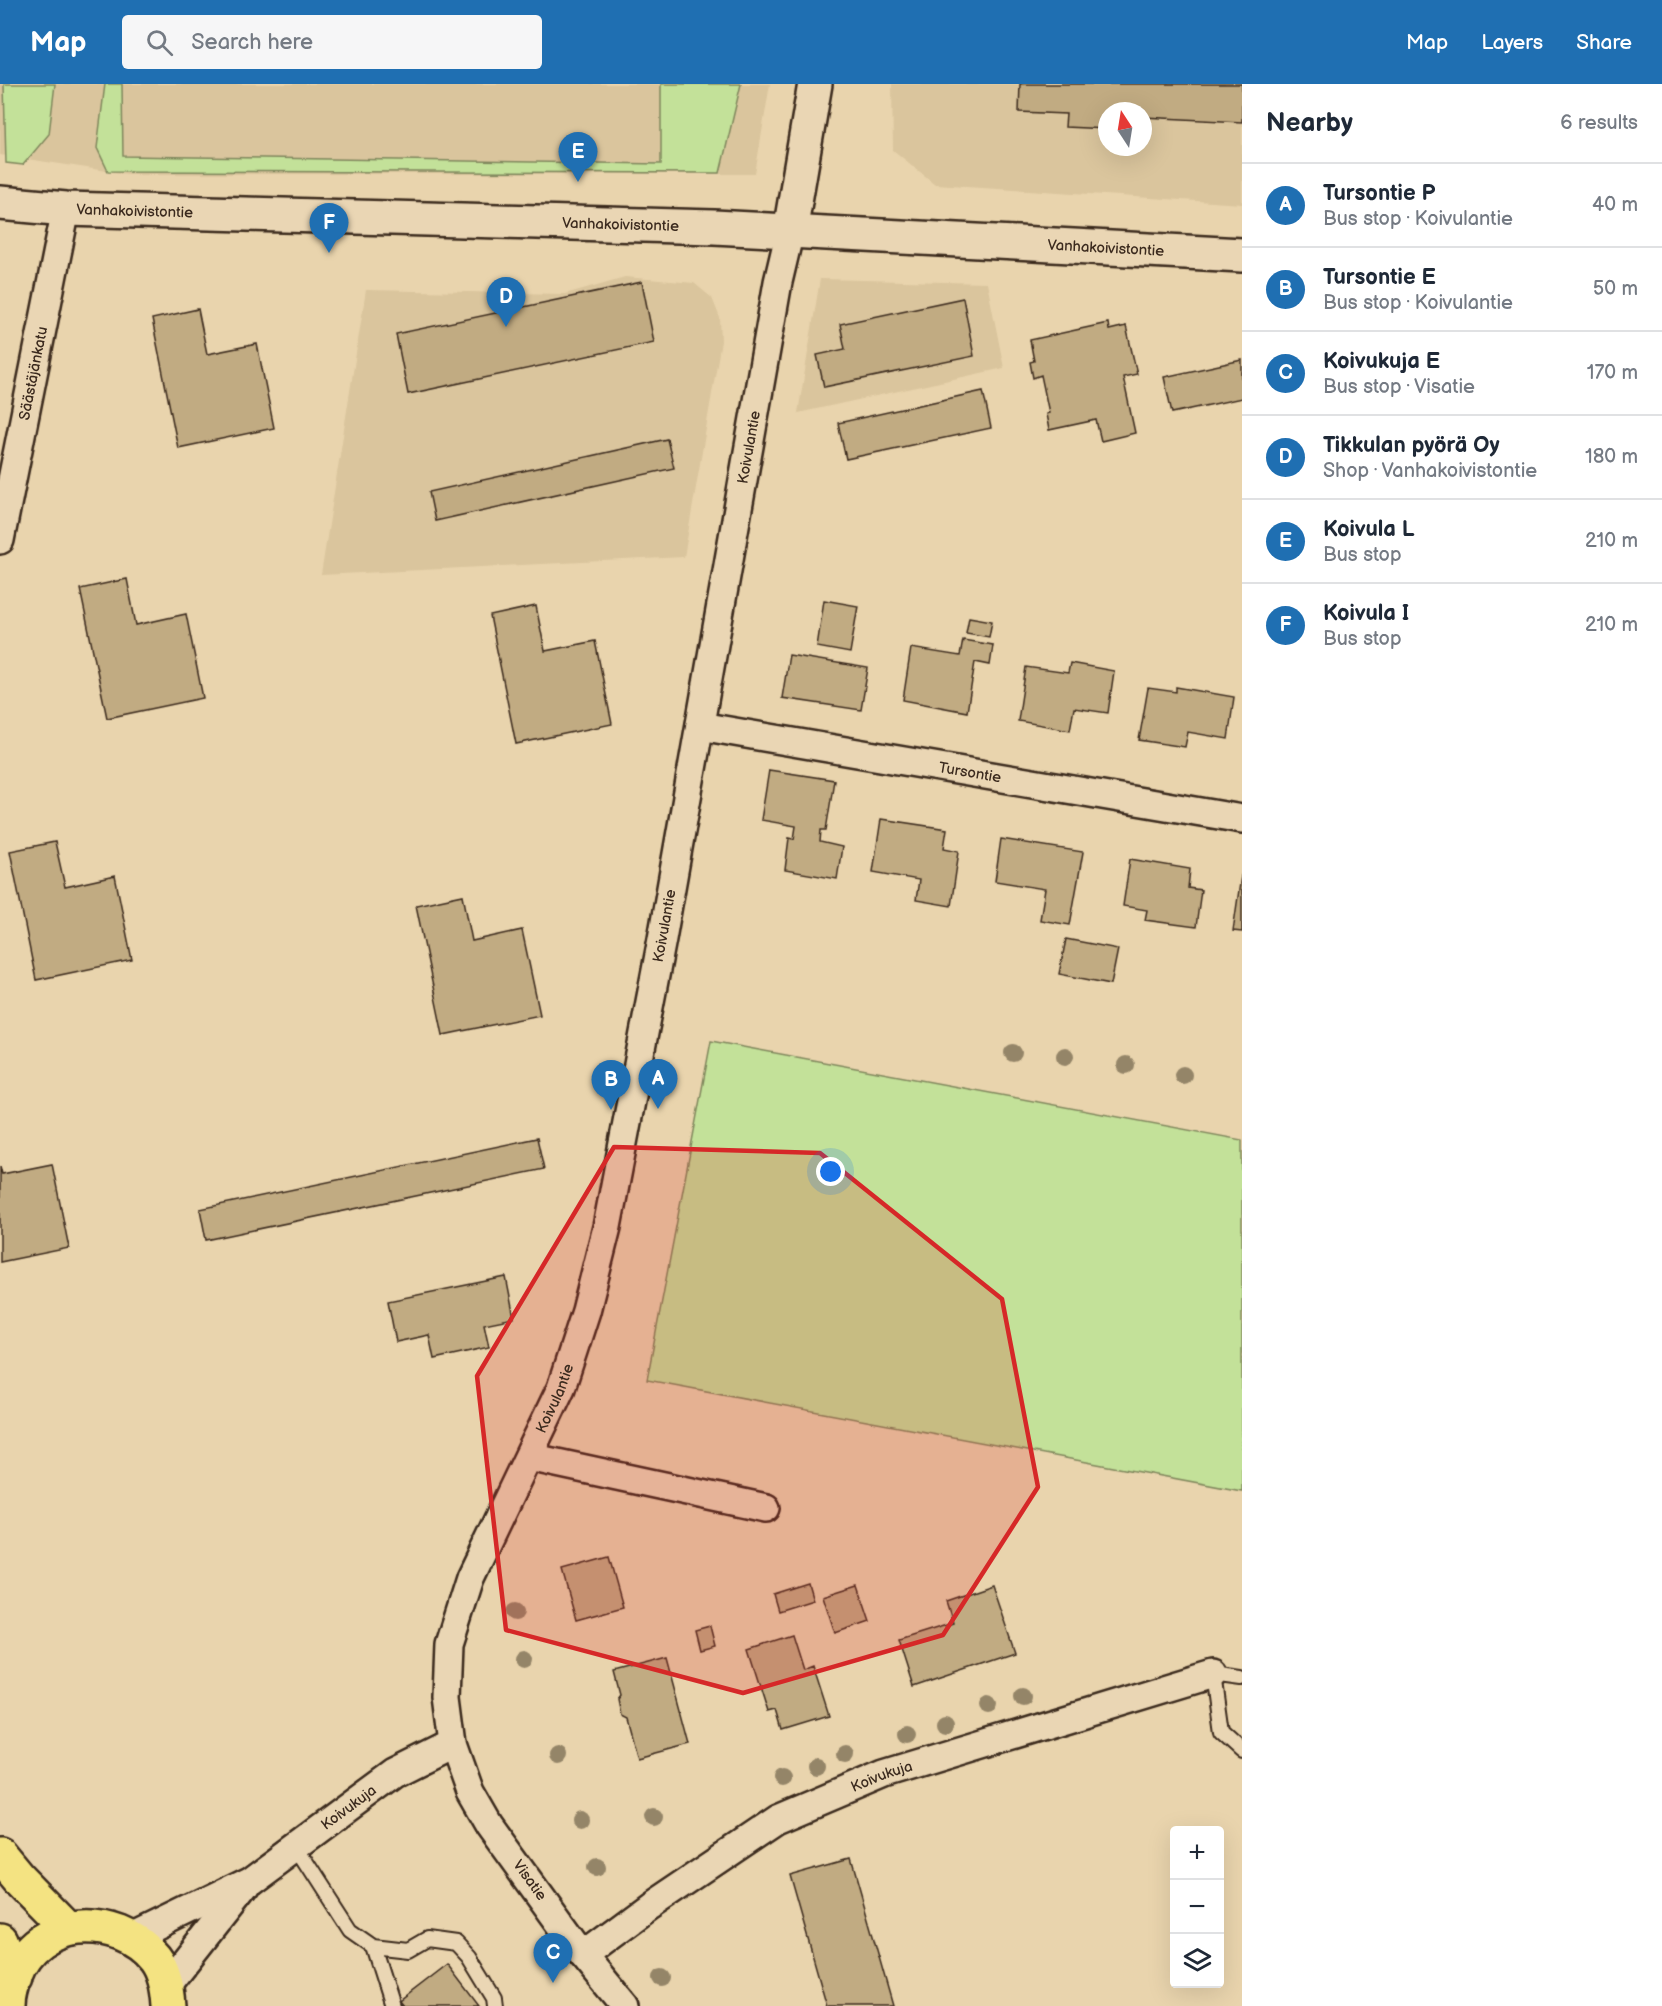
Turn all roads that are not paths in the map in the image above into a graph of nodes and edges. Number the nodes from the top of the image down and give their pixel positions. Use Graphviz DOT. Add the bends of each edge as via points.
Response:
graph roads {
  1 [pos="815,84"];
  2 [pos="0,203"];
  3 [pos="66,209"];
  4 [pos="790,231"];
  5 [pos="1242,255"];
  6 [pos="0,540"];
  7 [pos="700,726"];
  8 [pos="1242,819"];
  9 [pos="529,1458"];
  10 [pos="766,1508"];
  11 [pos="1213,1674"];
  12 [pos="1242,1678"];
  13 [pos="453,1744"];
  14 [pos="1242,1751"];
  15 [pos="296,1846"];
  16 [pos="0,1854"];
  17 [pos="249,1881"];
  18 [pos="67,1927"];
  19 [pos="132,1938"];
  20 [pos="0,1940"];
  21 [pos="373,1946"];
  22 [pos="584,1954"];
  23 [pos="12,1991"];
  24 [pos="167,1996"];
  25 [pos="392,2006"];
  26 [pos="495,2006"];
  27 [pos="625,2006"];
  1 -- 4 [label="main road, Koivulantie"];
  2 -- 3 [label="main road, Vanhakoivistontie"];
  3 -- 4 [label="main road, Vanhakoivistontie"];
  3 -- 6 [label="street, Säästäjänkatu"];
  4 -- 5 [label="main road, Vanhakoivistontie"];
  4 -- 7 [label="street, Koivulantie"];
  7 -- 8 [label="street, Tursontie"];
  7 -- 9 [label="street, Koivulantie" via="607,1227 561,1388"];
  9 -- 10 [label="street"];
  9 -- 13 [label="street, Koivulantie" via="470,1578 449,1644 447,1697"];
  11 -- 12 [label="lane"];
  11 -- 14 [label="lane" via="1221,1732"];
  11 -- 22 [label="street, Koivukuja" via="884,1774 778,1819"];
  13 -- 15 [label="street, Koivukuja" via="395,1773"];
  13 -- 22 [label="street, Visatie" via="470,1792 489,1825"];
  15 -- 17 [label="street, Koivukuja"];
  15 -- 21 [label="lane" via="350,1930"];
  16 -- 18 [label="main road"];
  17 -- 19 [label="street, Koivukuja"];
  17 -- 24 [label="street, Koivukuja"];
  18 -- 19 [label="main road" via="101,1926"];
  18 -- 23 [label="main road" via="42,1939 20,1962"];
  19 -- 24 [label="main road" via="155,1959"];
  20 -- 23 [label="main road"];
  21 -- 25 [label="lane"];
  21 -- 26 [label="lane" via="408,1950 427,1939 456,1943 469,1957"];
  22 -- 27 [label="street, Visatie"];
}
